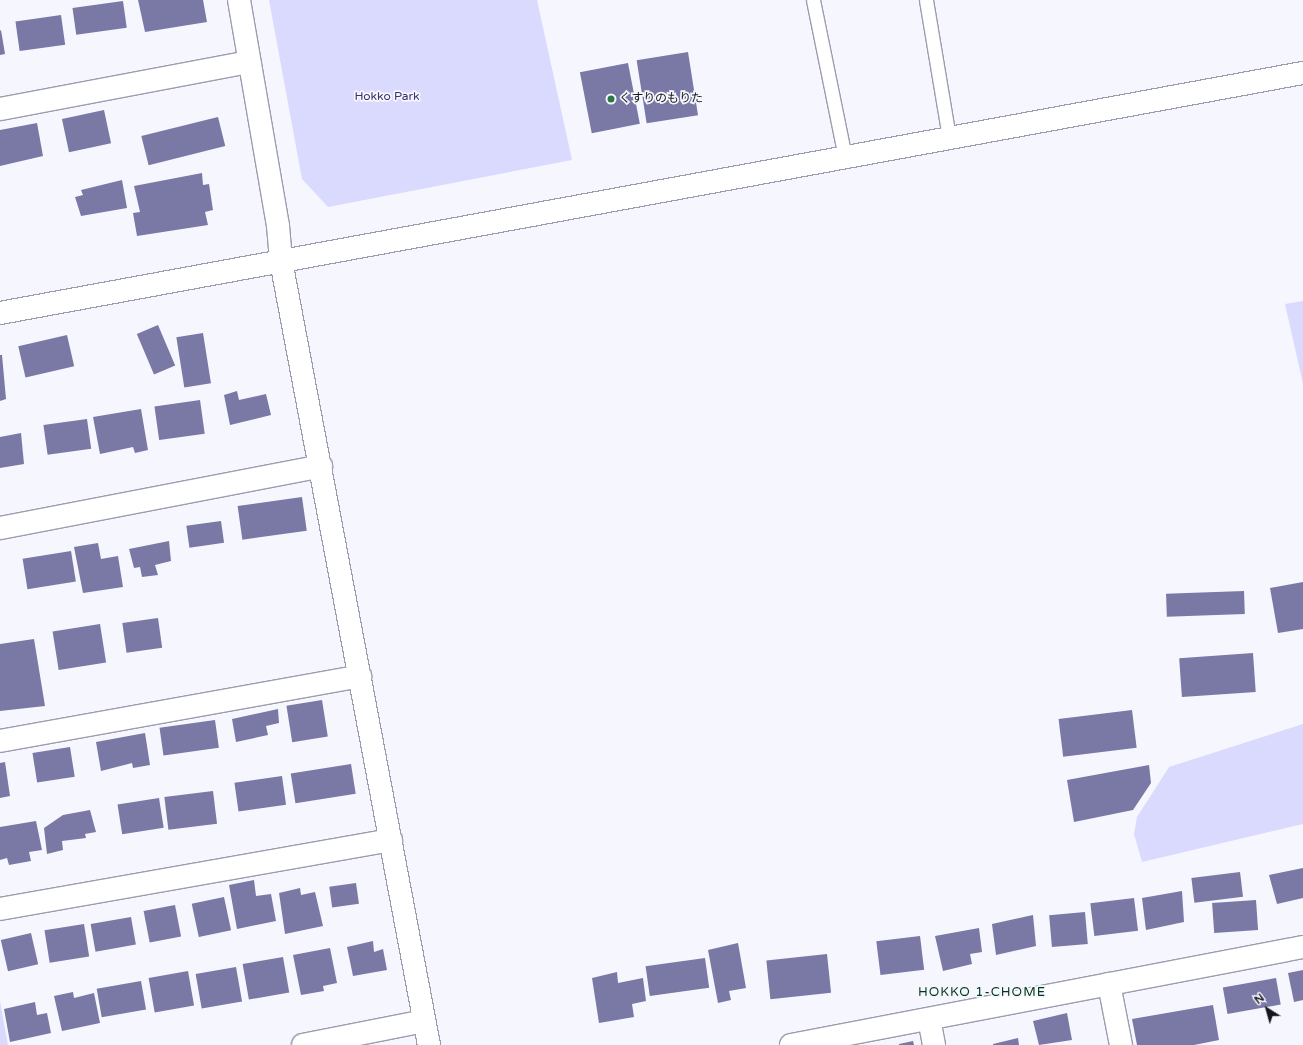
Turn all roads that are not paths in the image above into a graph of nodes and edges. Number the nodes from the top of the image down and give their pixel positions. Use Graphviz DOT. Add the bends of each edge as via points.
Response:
graph roads {
  1 [pos="239,0"];
  2 [pos="813,0"];
  3 [pos="926,0"];
  4 [pos="249,62"];
  5 [pos="1303,73"];
  6 [pos="0,109"];
  7 [pos="949,138"];
  8 [pos="845,158"];
  9 [pos="281,261"];
  10 [pos="0,314"];
  11 [pos="320,466"];
  12 [pos="0,528"];
  13 [pos="360,676"];
  14 [pos="0,741"];
  15 [pos="391,840"];
  16 [pos="0,909"];
  17 [pos="1303,947"];
  18 [pos="1109,984"];
  19 [pos="929,1019"];
  20 [pos="424,1021"];
  21 [pos="303,1045"];
  22 [pos="429,1045"];
  23 [pos="791,1045"];
  24 [pos="934,1045"];
  25 [pos="1121,1045"];
  1 -- 4 [label="street"];
  2 -- 8 [label="lane"];
  3 -- 7 [label="lane"];
  4 -- 6 [label="street"];
  4 -- 9 [label="street" via="278,226"];
  5 -- 7 [label="street"];
  7 -- 8 [label="street"];
  8 -- 9 [label="street"];
  9 -- 10 [label="street"];
  9 -- 11 [label="street"];
  11 -- 12 [label="street"];
  11 -- 13 [label="street"];
  13 -- 14 [label="street"];
  13 -- 15 [label="street"];
  15 -- 16 [label="street"];
  15 -- 20 [label="street"];
  17 -- 18 [label="street"];
  18 -- 19 [label="street"];
  18 -- 25 [label="street"];
  19 -- 23 [label="street"];
  19 -- 24 [label="street"];
  20 -- 21 [label="street"];
  20 -- 22 [label="street"];
}
